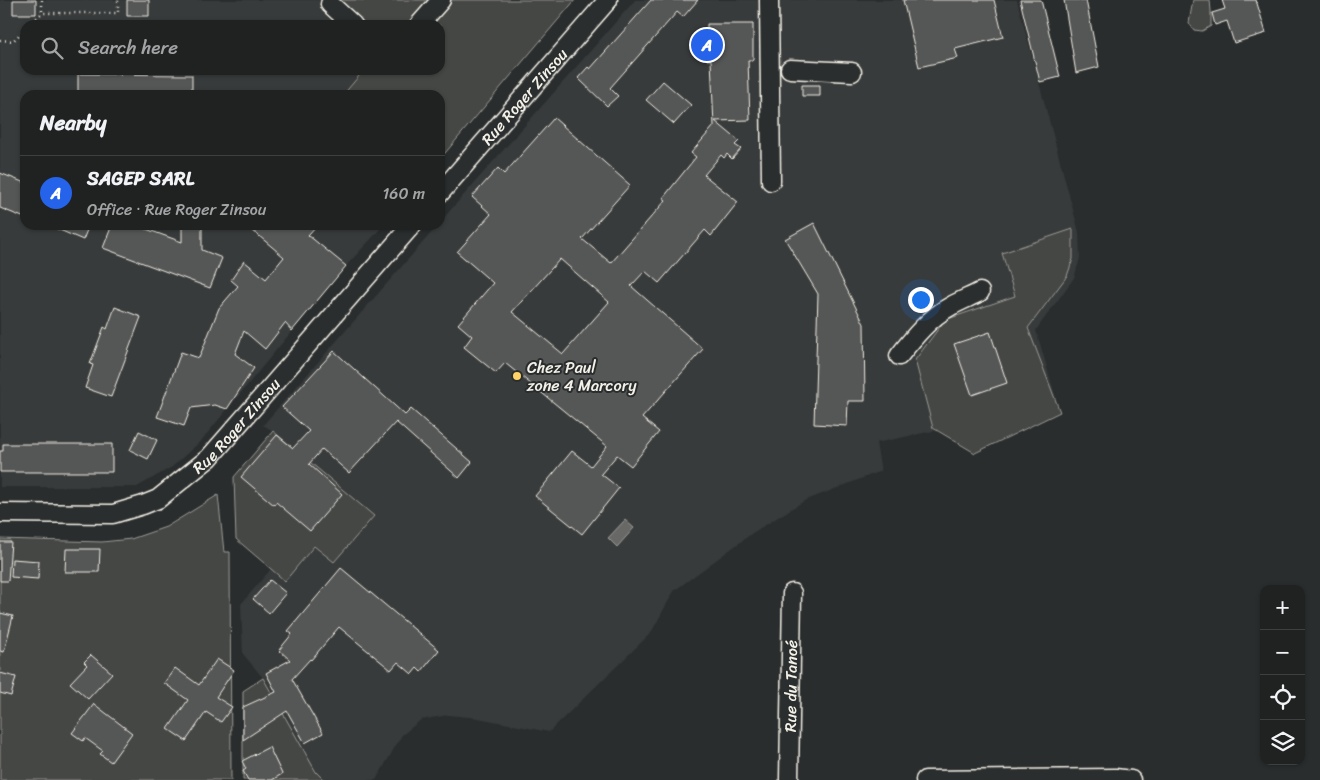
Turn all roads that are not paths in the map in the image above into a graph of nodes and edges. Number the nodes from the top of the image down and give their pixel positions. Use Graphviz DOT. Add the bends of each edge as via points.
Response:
graph roads {
  1 [pos="441,0"];
  2 [pos="608,0"];
  3 [pos="769,0"];
  4 [pos="330,4"];
  5 [pos="348,20"];
  6 [pos="423,20"];
  7 [pos="790,70"];
  8 [pos="852,72"];
  9 [pos="771,181"];
  10 [pos="445,187"];
  11 [pos="408,230"];
  12 [pos="980,292"];
  13 [pos="898,356"];
  14 [pos="0,513"];
  15 [pos="792,593"];
  16 [pos="789,780"];
  17 [pos="925,780"];
  18 [pos="1131,780"];
  1 -- 6 [label="street"];
  2 -- 10 [label="street, Rue Roger Zinsou"];
  3 -- 9 [label="street"];
  4 -- 5 [label="street"];
  7 -- 8 [label="street"];
  11 -- 14 [label="street, Rue Roger Zinsou" via="209,458 165,494 143,506 113,514"];
  12 -- 13 [label="street" via="951,306 926,324"];
  15 -- 16 [label="street, Rue du Tanoé"];
  17 -- 18 [label="street"];
}
